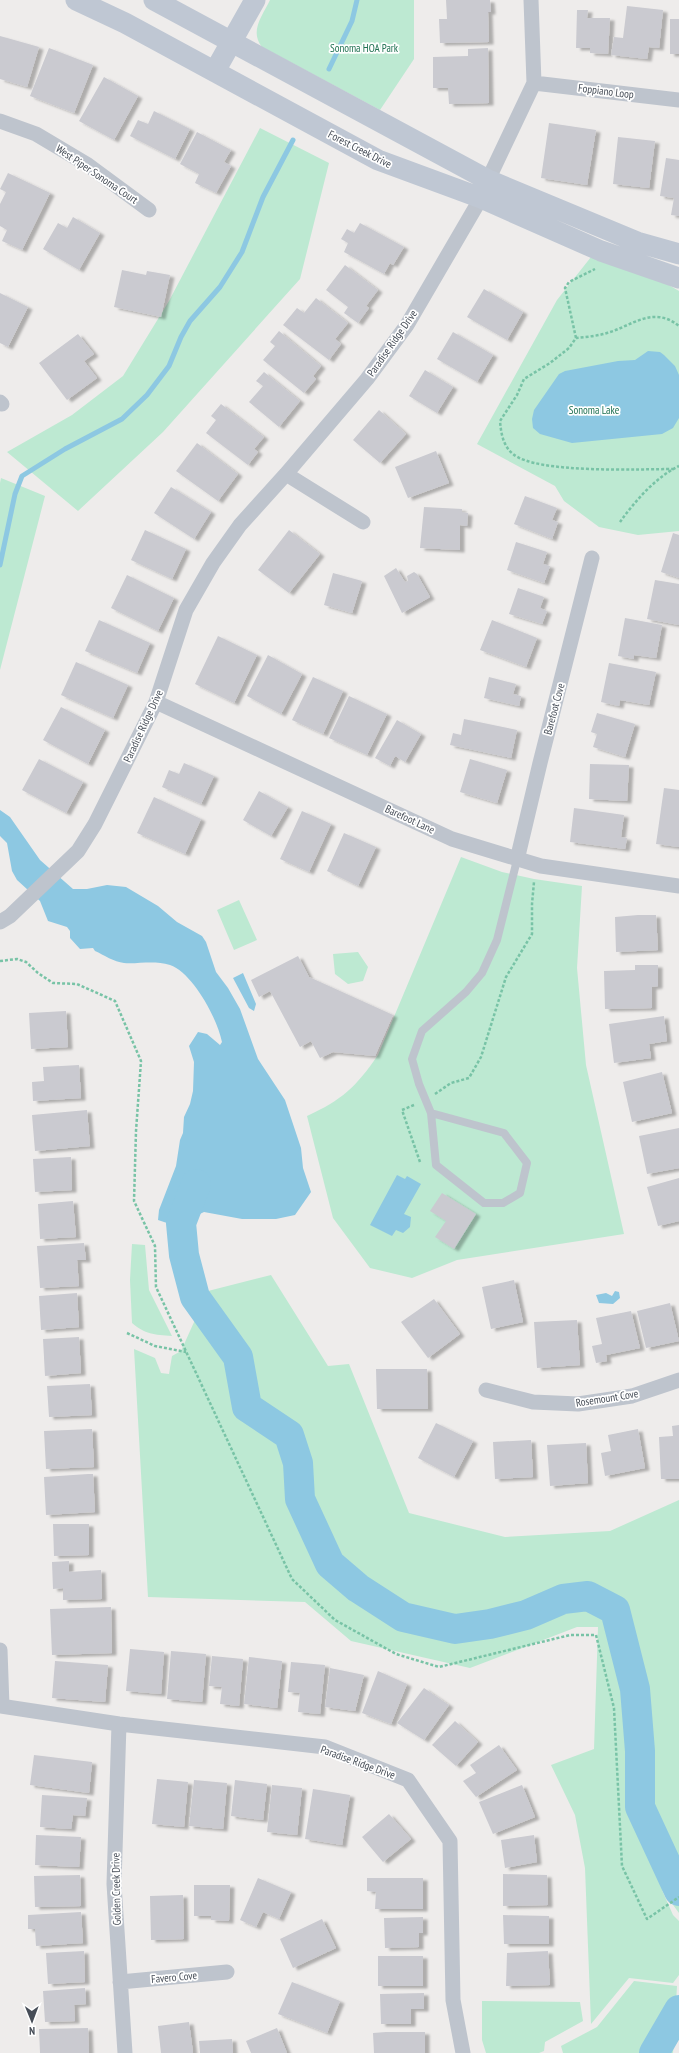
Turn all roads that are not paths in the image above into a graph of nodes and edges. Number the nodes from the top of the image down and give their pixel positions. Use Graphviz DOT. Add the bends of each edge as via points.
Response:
graph roads {
  1 [pos="76,0"];
  2 [pos="154,0"];
  3 [pos="254,0"];
  4 [pos="530,0"];
  5 [pos="231,42"];
  6 [pos="215,71"];
  7 [pos="534,83"];
  8 [pos="679,100"];
  9 [pos="0,121"];
  10 [pos="484,189"];
  11 [pos="149,210"];
  12 [pos="679,254"];
  13 [pos="679,278"];
  14 [pos="286,474"];
  15 [pos="363,522"];
  16 [pos="592,558"];
  17 [pos="156,702"];
  18 [pos="517,860"];
  19 [pos="679,886"];
  20 [pos="5,919"];
  21 [pos="432,1113"];
  22 [pos="679,1380"];
  23 [pos="486,1390"];
  24 [pos="0,1650"];
  25 [pos="1,1706"];
  26 [pos="119,1724"];
  27 [pos="227,1972"];
  28 [pos="120,1982"];
  29 [pos="125,2053"];
  30 [pos="463,2053"];
  1 -- 6 [label="street, Forest Creek Drive"];
  2 -- 5 [label="street, Forest Creek Drive"];
  3 -- 5 [label="street"];
  4 -- 7 [label="street, Paradise Ridge Drive"];
  5 -- 6 [label="street"];
  5 -- 10 [label="street, Forest Creek Drive"];
  6 -- 10 [label="street, Forest Creek Drive" via="378,160"];
  7 -- 8 [label="street, Foppiano Loop"];
  7 -- 10 [label="street, Paradise Ridge Drive"];
  9 -- 11 [label="street, West Piper Sonoma Court" via="36,134 88,165"];
  10 -- 12 [label="street, Forest Creek Drive"];
  10 -- 13 [label="street, Forest Creek Drive" via="601,251"];
  10 -- 14 [label="street, Paradise Ridge Drive" via="407,324 367,379"];
  14 -- 15 [label="street"];
  14 -- 17 [label="street, Paradise Ridge Drive" via="240,525 186,610"];
  16 -- 18 [label="street, Barefoot Cove"];
  17 -- 18 [label="street, Barefoot Lane" via="452,839"];
  17 -- 20 [label="street, Paradise Ridge Drive" via="95,824 78,851"];
  18 -- 19 [label="street, Barefoot Lane" via="573,872"];
  18 -- 21 [label="lane" via="497,940 482,973 466,992 422,1032 412,1059 424,1099"];
  21 -- 21 [label="lane" via="436,1165 484,1204 503,1203 520,1193 527,1163 504,1134"];
  22 -- 23 [label="street, Rosemount Cove" via="632,1396 578,1404 533,1402"];
  24 -- 25 [label="street"];
  25 -- 26 [label="street, Paradise Ridge Drive"];
  26 -- 28 [label="street, Golden Creek Drive" via="114,1884"];
  26 -- 30 [label="street, Paradise Ridge Drive" via="325,1747 408,1780 450,1841 453,2000"];
  27 -- 28 [label="street, Favero Cove"];
  28 -- 29 [label="street, Golden Creek Drive"];
}
